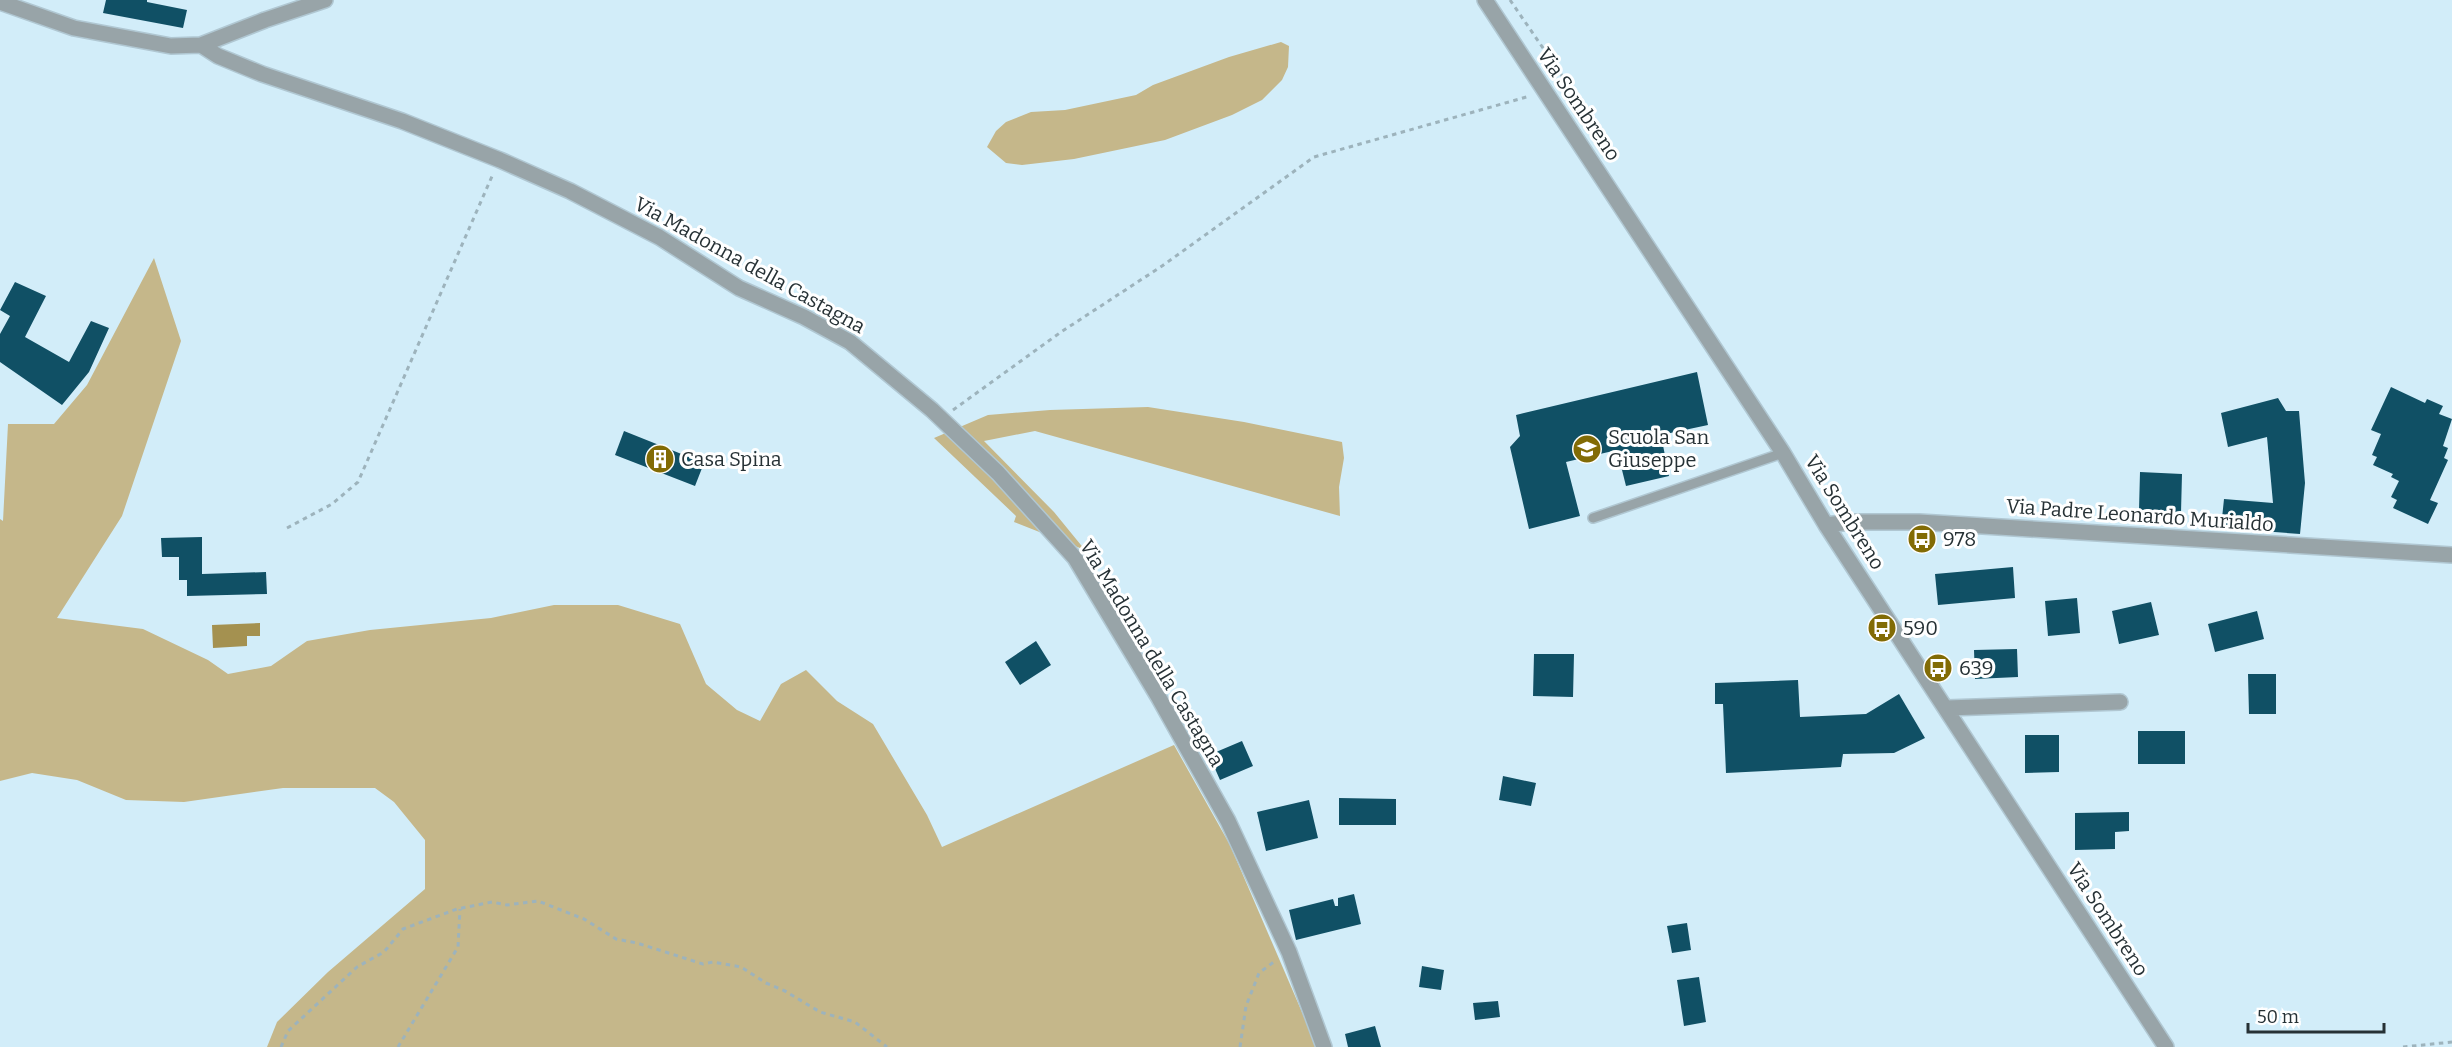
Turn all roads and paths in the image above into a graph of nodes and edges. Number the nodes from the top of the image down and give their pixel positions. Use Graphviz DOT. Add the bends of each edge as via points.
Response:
graph roads {
  1 [pos="326,0"];
  2 [pos="1485,0"];
  3 [pos="1510,0"];
  4 [pos="0,2"];
  5 [pos="201,45"];
  6 [pos="1546,92"];
  7 [pos="500,160"];
  8 [pos="944,423"];
  9 [pos="1783,453"];
  10 [pos="1593,518"];
  11 [pos="1826,525"];
  12 [pos="287,528"];
  13 [pos="2452,555"];
  14 [pos="2120,702"];
  15 [pos="1947,708"];
  16 [pos="460,909"];
  17 [pos="1288,952"];
  18 [pos="2452,1042"];
  19 [pos="281,1047"];
  20 [pos="398,1047"];
  21 [pos="887,1047"];
  22 [pos="1240,1047"];
  23 [pos="1324,1047"];
  24 [pos="2166,1047"];
  25 [pos="2403,1047"];
  1 -- 5 [label="street"];
  2 -- 6 [label="street, Via Sombreno"];
  3 -- 6 [label="path" via="1565,80"];
  4 -- 5 [label="street" via="74,28 171,46"];
  5 -- 7 [label="street, Via Madonna della Castagna" via="262,74 402,121"];
  6 -- 8 [label="path" via="1314,157 1162,266 1061,332 950,412"];
  6 -- 9 [label="street, Via Sombreno"];
  7 -- 8 [label="street, Via Madonna della Castagna" via="659,237 739,288 850,342"];
  7 -- 12 [label="path" via="358,482 332,504"];
  8 -- 17 [label="street, Via Madonna della Castagna" via="998,473 1075,558 1228,821"];
  9 -- 10 [label="lane"];
  9 -- 11 [label="street, Via Sombreno"];
  11 -- 13 [label="street, Via Padre Leonardo Murialdo" via="1919,522"];
  11 -- 15 [label="street, Via Sombreno"];
  14 -- 15 [label="street"];
  15 -- 24 [label="street, Via Sombreno"];
  16 -- 19 [label="path" via="403,929 384,952 357,967 288,1031"];
  16 -- 20 [label="path" via="458,947"];
  16 -- 21 [label="path" via="492,902 507,905 538,901 584,919 616,939 703,964 741,967 820,1012 855,1022"];
  17 -- 22 [label="path" via="1259,973 1246,1006"];
  17 -- 23 [label="street, Via Madonna della Castagna"];
  18 -- 25 [label="path"];
}
